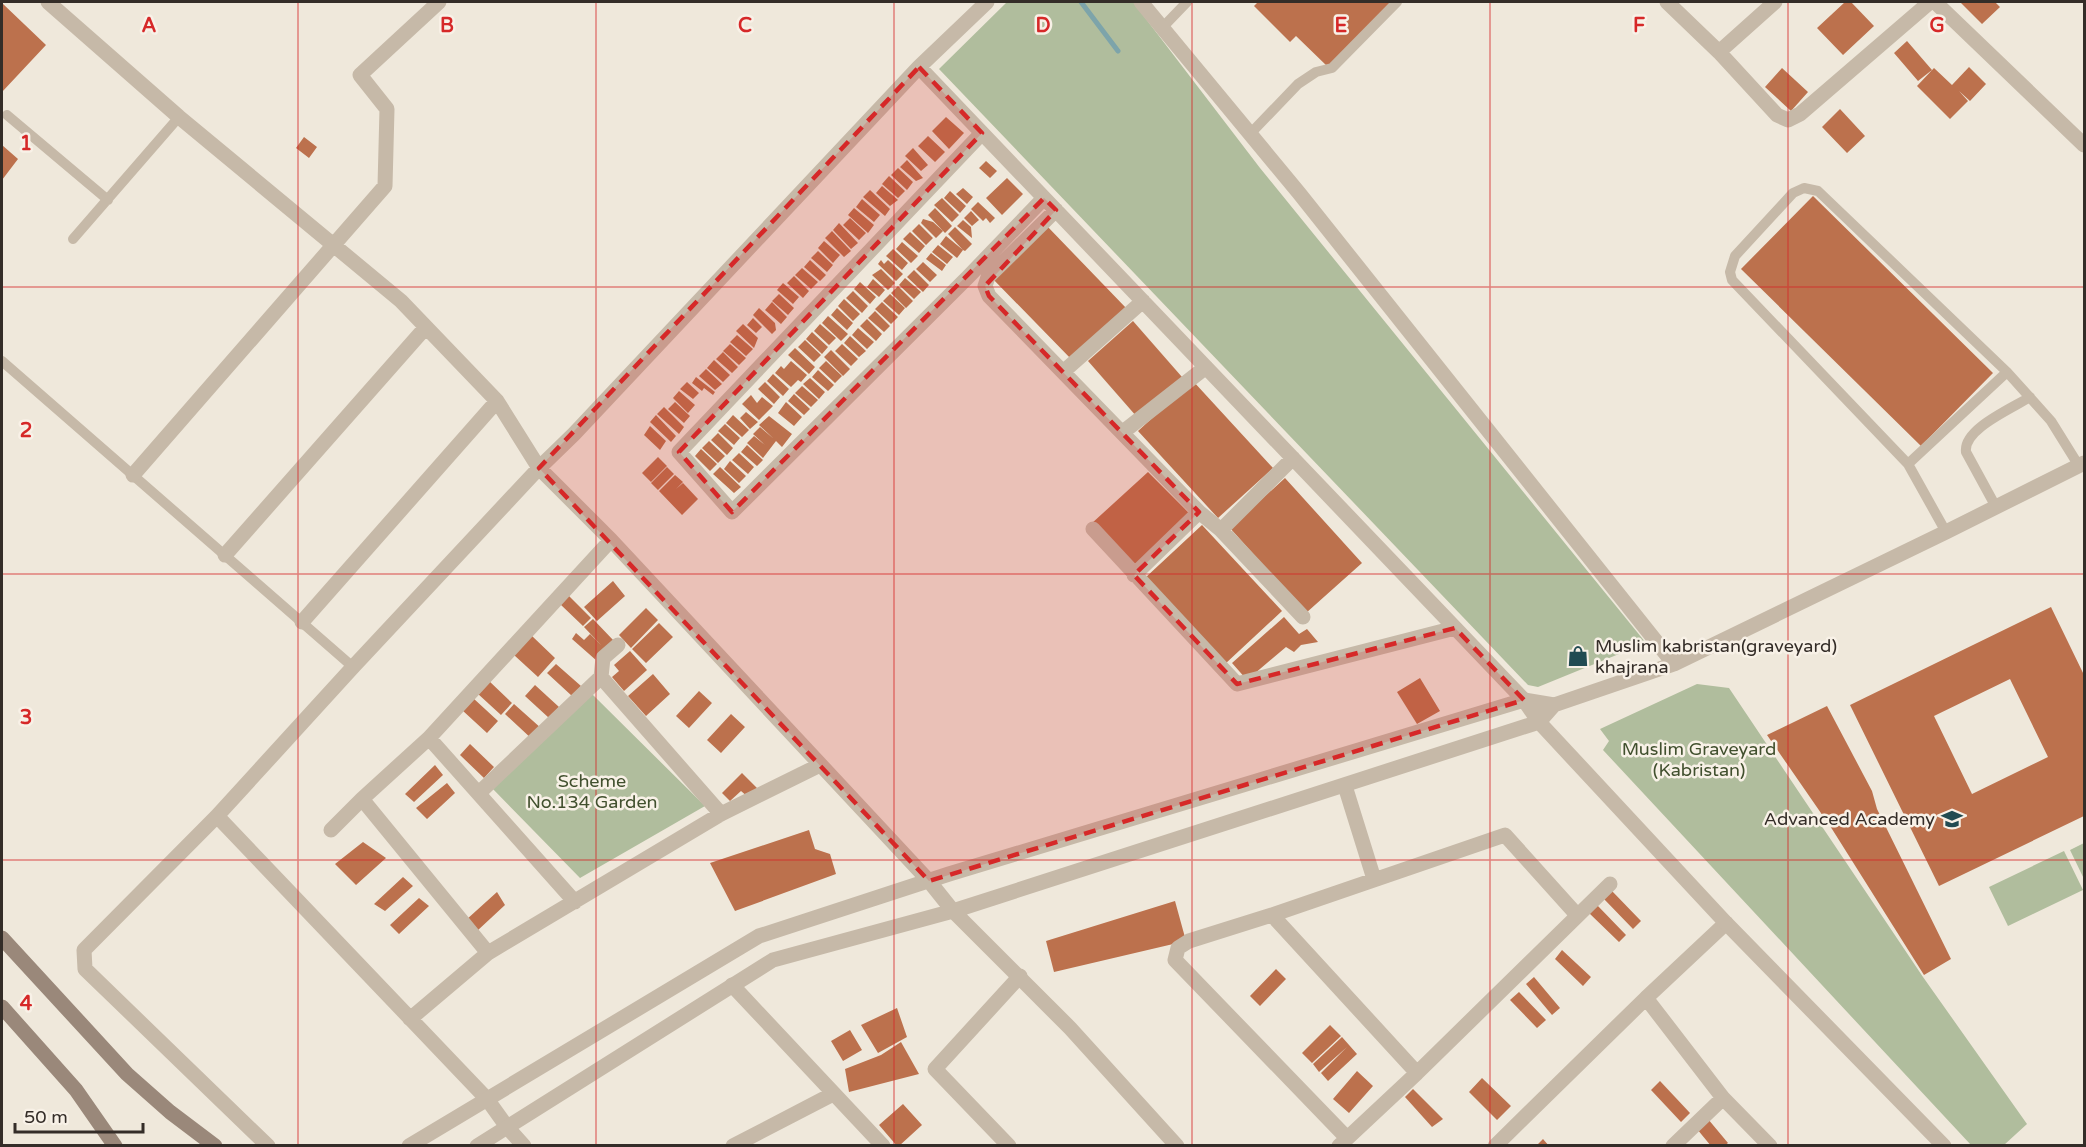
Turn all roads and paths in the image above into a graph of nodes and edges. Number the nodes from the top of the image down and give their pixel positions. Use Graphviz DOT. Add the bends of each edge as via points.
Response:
graph roads {
  1 [pos="48,2"];
  2 [pos="439,2"];
  3 [pos="987,2"];
  4 [pos="1141,2"];
  5 [pos="1188,2"];
  6 [pos="1397,2"];
  7 [pos="1667,2"];
  8 [pos="1775,2"];
  9 [pos="1930,2"];
  10 [pos="1935,2"];
  11 [pos="1162,28"];
  12 [pos="1719,52"];
  13 [pos="919,67"];
  14 [pos="7,115"];
  15 [pos="179,117"];
  16 [pos="982,133"];
  17 [pos="1250,134"];
  18 [pos="2085,145"];
  19 [pos="1044,198"];
  20 [pos="108,200"];
  21 [pos="1056,210"];
  22 [pos="73,239"];
  23 [pos="334,246"];
  24 [pos="1143,301"];
  25 [pos="426,327"];
  26 [pos="2,361"];
  27 [pos="1206,367"];
  28 [pos="1063,372"];
  29 [pos="2007,372"];
  30 [pos="2030,397"];
  31 [pos="497,401"];
  32 [pos="1123,432"];
  33 [pos="1293,458"];
  34 [pos="1908,464"];
  35 [pos="2082,464"];
  36 [pos="539,468"];
  37 [pos="133,475"];
  38 [pos="1996,507"];
  39 [pos="1199,512"];
  40 [pos="1093,530"];
  41 [pos="1221,530"];
  42 [pos="1946,532"];
  43 [pos="611,540"];
  44 [pos="225,555"];
  45 [pos="1134,575"];
  46 [pos="1303,617"];
  47 [pos="302,622"];
  48 [pos="1455,628"];
  49 [pos="618,645"];
  50 [pos="1674,664"];
  51 [pos="353,667"];
  52 [pos="601,677"];
  53 [pos="1524,700"];
  54 [pos="1554,705"];
  55 [pos="1539,722"];
  56 [pos="429,738"];
  57 [pos="820,765"];
  58 [pos="1345,786"];
  59 [pos="479,793"];
  60 [pos="362,799"];
  61 [pos="721,814"];
  62 [pos="217,816"];
  63 [pos="331,830"];
  64 [pos="1374,879"];
  65 [pos="929,881"];
  66 [pos="1610,884"];
  67 [pos="575,902"];
  68 [pos="953,911"];
  69 [pos="1272,915"];
  70 [pos="1576,915"];
  71 [pos="1726,923"];
  72 [pos="2,938"];
  73 [pos="488,953"];
  74 [pos="1020,976"];
  75 [pos="732,986"];
  76 [pos="1646,998"];
  77 [pos="2,1007"];
  78 [pos="410,1019"];
  79 [pos="1417,1073"];
  80 [pos="833,1094"];
  81 [pos="1723,1098"];
  82 [pos="487,1099"];
  83 [pos="507,1127"];
  84 [pos="1343,1142"];
  85 [pos="115,1146"];
  86 [pos="215,1146"];
  87 [pos="268,1146"];
  88 [pos="409,1146"];
  89 [pos="477,1146"];
  90 [pos="524,1146"];
  91 [pos="733,1146"];
  92 [pos="883,1146"];
  93 [pos="1009,1146"];
  94 [pos="1177,1146"];
  95 [pos="1495,1146"];
  96 [pos="1673,1146"];
  97 [pos="1770,1146"];
  98 [pos="1944,1146"];
  1 -- 15 [label="street"];
  2 -- 23 [label="street" via="360,75 387,109 385,186"];
  3 -- 13 [label="street"];
  4 -- 11 [label="street"];
  5 -- 11 [label="lane"];
  6 -- 17 [label="lane" via="1332,68 1316,72 1298,84"];
  7 -- 12 [label="street"];
  8 -- 12 [label="street"];
  9 -- 12 [label="street" via="1800,114 1788,120 1777,116"];
  10 -- 18 [label="street"];
  11 -- 17 [label="street"];
  13 -- 16 [label="street"];
  13 -- 36 [label="street"];
  14 -- 20 [label="lane"];
  15 -- 20 [label="lane"];
  15 -- 23 [label="street"];
  16 -- 19 [label="street"];
  16 -- 19 [label="street" via="679,452 732,512"];
  17 -- 50 [label="street"];
  19 -- 21 [label="street"];
  20 -- 22 [label="lane"];
  21 -- 24 [label="street"];
  21 -- 28 [label="street" via="988,277 985,286 989,296"];
  23 -- 25 [label="street"];
  23 -- 37 [label="street"];
  24 -- 27 [label="street"];
  24 -- 28 [label="street"];
  25 -- 31 [label="street"];
  25 -- 44 [label="street"];
  26 -- 37 [label="lane"];
  27 -- 32 [label="street"];
  27 -- 33 [label="street"];
  28 -- 32 [label="street"];
  29 -- 30 [label="lane"];
  29 -- 34 [label="lane"];
  29 -- 34 [label="lane" via="1818,190 1804,188 1793,193 1735,256 1732,280"];
  30 -- 35 [label="lane"];
  30 -- 38 [label="lane" via="1973,432 1965,444 1965,453"];
  31 -- 36 [label="street"];
  31 -- 47 [label="street"];
  32 -- 39 [label="street"];
  33 -- 41 [label="street"];
  33 -- 48 [label="street"];
  34 -- 42 [label="lane"];
  35 -- 38 [label="street"];
  36 -- 43 [label="street"];
  36 -- 51 [label="street"];
  37 -- 44 [label="lane"];
  38 -- 42 [label="street"];
  39 -- 41 [label="street"];
  39 -- 45 [label="street"];
  40 -- 45 [label="street"];
  41 -- 46 [label="street"];
  42 -- 50 [label="street"];
  43 -- 56 [label="street"];
  43 -- 57 [label="street"];
  44 -- 47 [label="lane"];
  45 -- 48 [label="street" via="1237,684"];
  47 -- 51 [label="lane"];
  48 -- 53 [label="street"];
  49 -- 52 [label="street" via="603,658"];
  50 -- 54 [label="street"];
  51 -- 62 [label="street"];
  52 -- 59 [label="street"];
  52 -- 61 [label="street"];
  53 -- 54 [label="street"];
  53 -- 55 [label="street"];
  53 -- 65 [label="street"];
  54 -- 55 [label="street"];
  55 -- 58 [label="street"];
  55 -- 71 [label="street"];
  56 -- 59 [label="street"];
  56 -- 60 [label="street"];
  57 -- 61 [label="street"];
  57 -- 65 [label="street"];
  58 -- 64 [label="street"];
  58 -- 68 [label="street"];
  59 -- 67 [label="street"];
  60 -- 63 [label="street"];
  60 -- 73 [label="street"];
  61 -- 67 [label="street"];
  62 -- 78 [label="street"];
  62 -- 87 [label="street" via="84,950 85,969"];
  64 -- 69 [label="street"];
  64 -- 70 [label="street" via="1505,835"];
  65 -- 68 [label="street"];
  65 -- 82 [label="street" via="759,936"];
  66 -- 70 [label="street"];
  67 -- 73 [label="street"];
  68 -- 74 [label="street"];
  68 -- 75 [label="street" via="773,960"];
  69 -- 79 [label="street"];
  69 -- 84 [label="street" via="1189,941 1178,948 1175,960"];
  70 -- 79 [label="street"];
  71 -- 76 [label="street"];
  71 -- 98 [label="street"];
  72 -- 86 [label="main road" via="127,1074"];
  73 -- 78 [label="street"];
  74 -- 93 [label="street" via="935,1069"];
  74 -- 94 [label="street"];
  75 -- 80 [label="street"];
  75 -- 83 [label="street"];
  76 -- 81 [label="street"];
  76 -- 95 [label="street"];
  77 -- 85 [label="main road" via="76,1090"];
  78 -- 82 [label="street"];
  79 -- 84 [label="street"];
  80 -- 91 [label="street"];
  80 -- 92 [label="street"];
  81 -- 96 [label="street"];
  81 -- 97 [label="street"];
  82 -- 83 [label="street"];
  82 -- 88 [label="street"];
  83 -- 89 [label="street"];
  83 -- 90 [label="street"];
}
